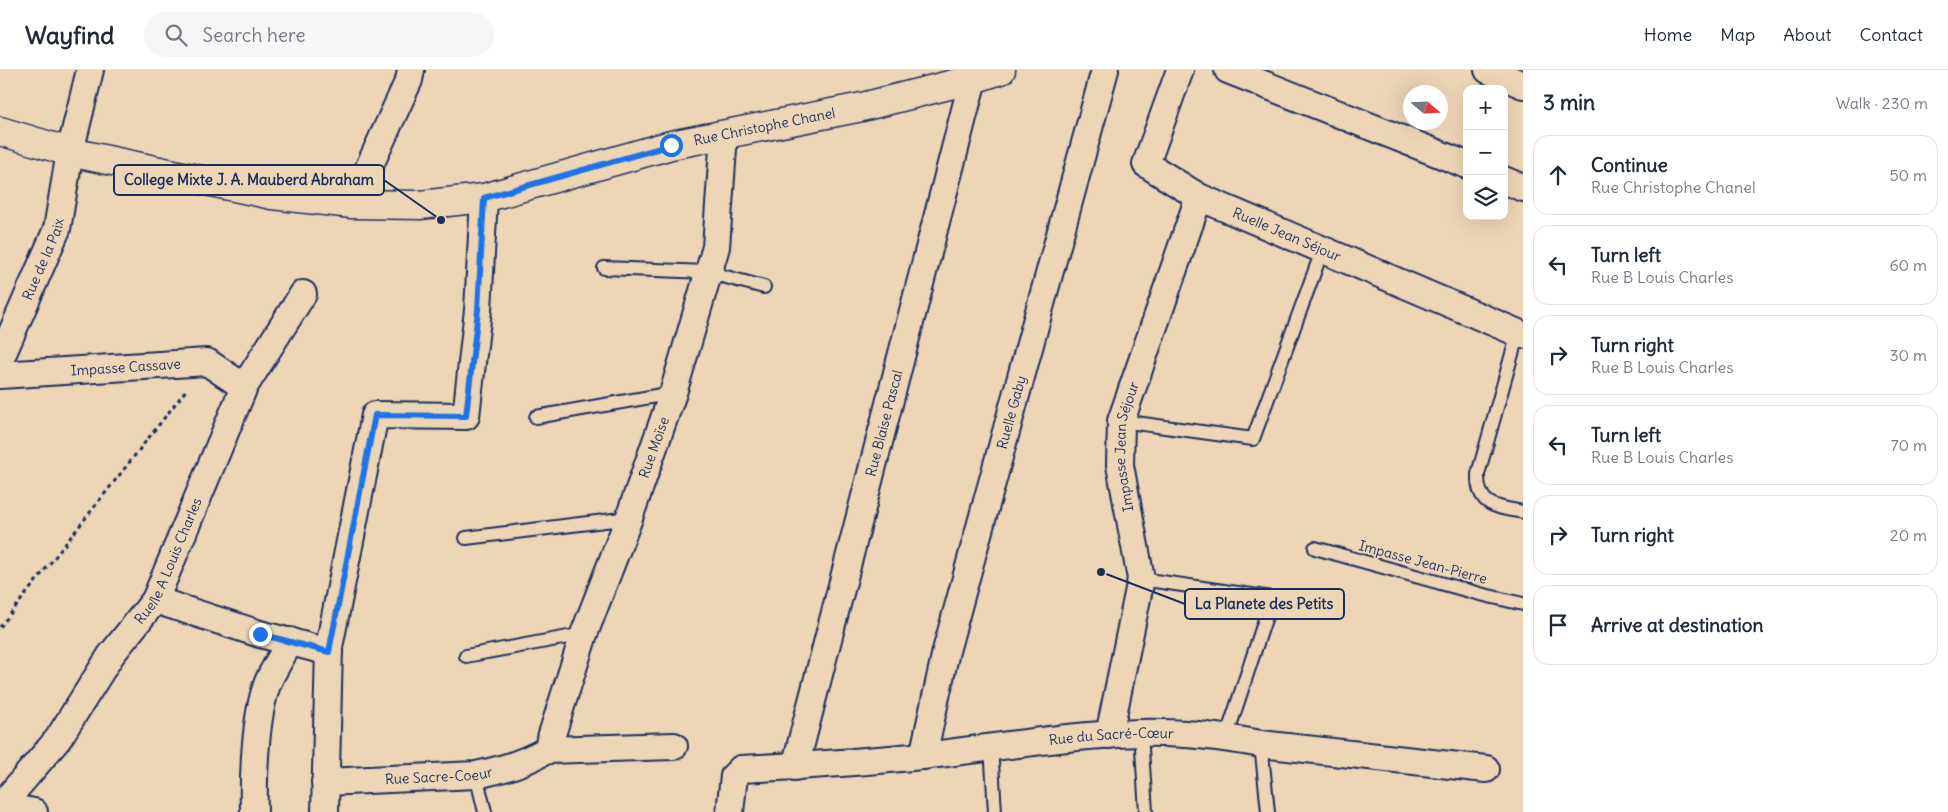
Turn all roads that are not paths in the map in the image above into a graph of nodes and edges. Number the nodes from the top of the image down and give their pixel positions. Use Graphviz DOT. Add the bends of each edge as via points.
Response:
graph roads {
  1 [pos="90,70"];
  2 [pos="411,70"];
  3 [pos="1001,70"];
  4 [pos="1105,70"];
  5 [pos="1180,70"];
  6 [pos="1228,70"];
  7 [pos="1488,70"];
  8 [pos="973,80"];
  9 [pos="1523,85"];
  10 [pos="0,131"];
  11 [pos="724,135"];
  12 [pos="70,152"];
  13 [pos="1463,163"];
  14 [pos="1508,182"];
  15 [pos="1523,188"];
  16 [pos="1199,197"];
  17 [pos="484,198"];
  18 [pos="352,204"];
  19 [pos="1322,251"];
  20 [pos="604,268"];
  21 [pos="708,272"];
  22 [pos="764,287"];
  23 [pos="303,294"];
  24 [pos="1520,334"];
  25 [pos="0,360"];
  26 [pos="0,375"];
  27 [pos="244,387"];
  28 [pos="673,393"];
  29 [pos="536,417"];
  30 [pos="1121,421"];
  31 [pos="1523,512"];
  32 [pos="629,518"];
  33 [pos="466,538"];
  34 [pos="1315,548"];
  35 [pos="1141,579"];
  36 [pos="155,600"];
  37 [pos="1523,604"];
  38 [pos="584,634"];
  39 [pos="290,642"];
  40 [pos="329,652"];
  41 [pos="466,656"];
  42 [pos="1141,733"];
  43 [pos="1109,735"];
  44 [pos="1226,738"];
  45 [pos="1261,744"];
  46 [pos="674,746"];
  47 [pos="991,746"];
  48 [pos="547,750"];
  49 [pos="923,756"];
  50 [pos="795,767"];
  51 [pos="1486,769"];
  52 [pos="476,774"];
  53 [pos="325,782"];
  54 [pos="1,806"];
  55 [pos="34,812"];
  56 [pos="254,812"];
  57 [pos="325,812"];
  58 [pos="485,812"];
  59 [pos="730,812"];
  60 [pos="995,812"];
  61 [pos="1146,812"];
  62 [pos="1268,812"];
  1 -- 12 [label="street, Rue de la Paix"];
  2 -- 18 [label="street"];
  3 -- 8 [label="street, Rue Christophe Chanel"];
  4 -- 49 [label="street, Ruelle Gaby" via="946,651"];
  5 -- 16 [label="street, Ruelle Jean Séjour" via="1146,164"];
  6 -- 13 [label="street"];
  7 -- 9 [label="street"];
  8 -- 11 [label="street, Rue Christophe Chanel"];
  8 -- 50 [label="street, Rue Blaise Pascal"];
  10 -- 12 [label="street, Rue Christophe Chanel"];
  11 -- 17 [label="street, Rue Christophe Chanel" via="671,145"];
  11 -- 21 [label="street, Rue Moïse" via="716,247"];
  12 -- 18 [label="street, Rue Christophe Chanel" via="272,195"];
  12 -- 25 [label="street, Rue de la Paix" via="57,229"];
  14 -- 15 [label="street"];
  16 -- 19 [label="street, Ruelle Jean Séjour"];
  16 -- 30 [label="street, Impasse Jean Séjour"];
  17 -- 18 [label="street, Rue Christophe Chanel" via="420,205"];
  17 -- 40 [label="street" via="478,310 466,416 375,415"];
  19 -- 24 [label="street, Ruelle Jean Séjour"];
  19 -- 30 [label="lane" via="1253,439"];
  20 -- 21 [label="lane"];
  21 -- 22 [label="lane"];
  21 -- 28 [label="street, Rue Moïse"];
  23 -- 27 [label="street, Ruelle A Louis Charles"];
  24 -- 31 [label="lane" via="1478,474 1478,486 1486,501 1495,507"];
  26 -- 27 [label="street, Impasse Cassave" via="207,362"];
  27 -- 36 [label="street, Ruelle A Louis Charles"];
  28 -- 29 [label="lane"];
  28 -- 32 [label="street, Rue Moïse"];
  30 -- 35 [label="street, Impasse Jean Séjour" via="1120,465"];
  32 -- 33 [label="lane"];
  32 -- 38 [label="street, Rue Moïse"];
  34 -- 37 [label="lane, Impasse Jean-Pierre"];
  35 -- 43 [label="street, Impasse Jean Séjour"];
  35 -- 44 [label="lane" via="1272,598"];
  36 -- 39 [label="street"];
  36 -- 54 [label="street, Ruelle A Louis Charles" via="111,655 58,739"];
  38 -- 41 [label="lane"];
  38 -- 48 [label="street, Rue Moïse"];
  39 -- 40 [label="street"];
  39 -- 56 [label="street" via="268,682 261,708"];
  40 -- 53 [label="street"];
  42 -- 43 [label="street, Rue du Sacré-Cœur"];
  42 -- 44 [label="street, Rue du Sacré-Cœur"];
  42 -- 61 [label="lane"];
  43 -- 47 [label="street, Rue du Sacré-Cœur"];
  44 -- 45 [label="street, Rue du Sacré-Cœur"];
  45 -- 51 [label="street, Rue du Sacré-Cœur"];
  45 -- 62 [label="lane"];
  46 -- 48 [label="street"];
  47 -- 49 [label="street, Rue du Sacré-Cœur"];
  47 -- 60 [label="lane"];
  48 -- 52 [label="street, Rue Sacre-Coeur" via="515,765"];
  49 -- 50 [label="street, Rue du Sacré-Cœur"];
  50 -- 59 [label="street, Rue du Sacré-Cœur" via="741,769 736,772"];
  52 -- 53 [label="street, Rue Sacre-Coeur"];
  52 -- 58 [label="lane"];
  53 -- 57 [label="street"];
  54 -- 55 [label="street"];
}
